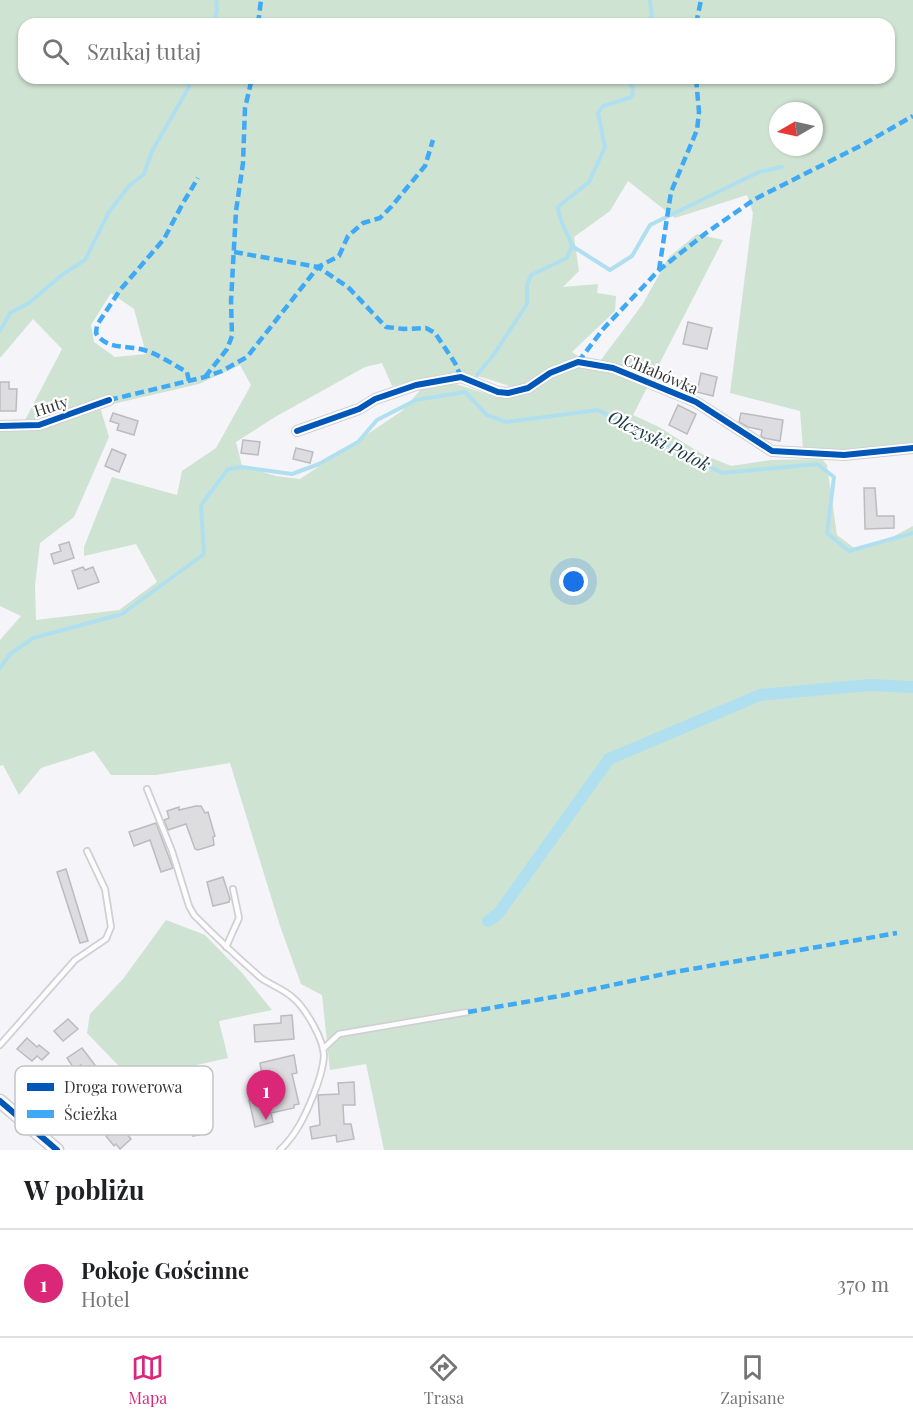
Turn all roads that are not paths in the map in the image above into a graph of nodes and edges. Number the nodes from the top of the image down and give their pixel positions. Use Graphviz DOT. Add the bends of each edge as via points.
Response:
graph roads {
  1 [pos="109,400"];
  2 [pos="0,426"];
  3 [pos="297,431"];
  4 [pos="913,448"];
  5 [pos="147,789"];
  6 [pos="87,851"];
  7 [pos="233,889"];
  8 [pos="226,947"];
  9 [pos="468,1012"];
  10 [pos="0,1045"];
  11 [pos="323,1049"];
  12 [pos="0,1101"];
  13 [pos="15,1114"];
  14 [pos="40,1135"];
  15 [pos="57,1150"];
  16 [pos="280,1150"];
  1 -- 2 [label="street, Huty" via="39,425"];
  3 -- 4 [label="street, Chłabówka" via="416,385 461,377 508,393 528,388 550,373 578,362 614,368 696,402 772,451 844,455"];
  5 -- 8 [label="lane" via="189,906"];
  6 -- 10 [label="lane" via="105,889 111,927 106,939 75,960"];
  7 -- 8 [label="lane" via="239,918"];
  8 -- 11 [label="lane" via="300,1004"];
  9 -- 11 [label="lane" via="339,1034"];
  11 -- 16 [label="lane" via="324,1058 308,1110"];
  12 -- 13 [label="street"];
  14 -- 15 [label="street"];
}
